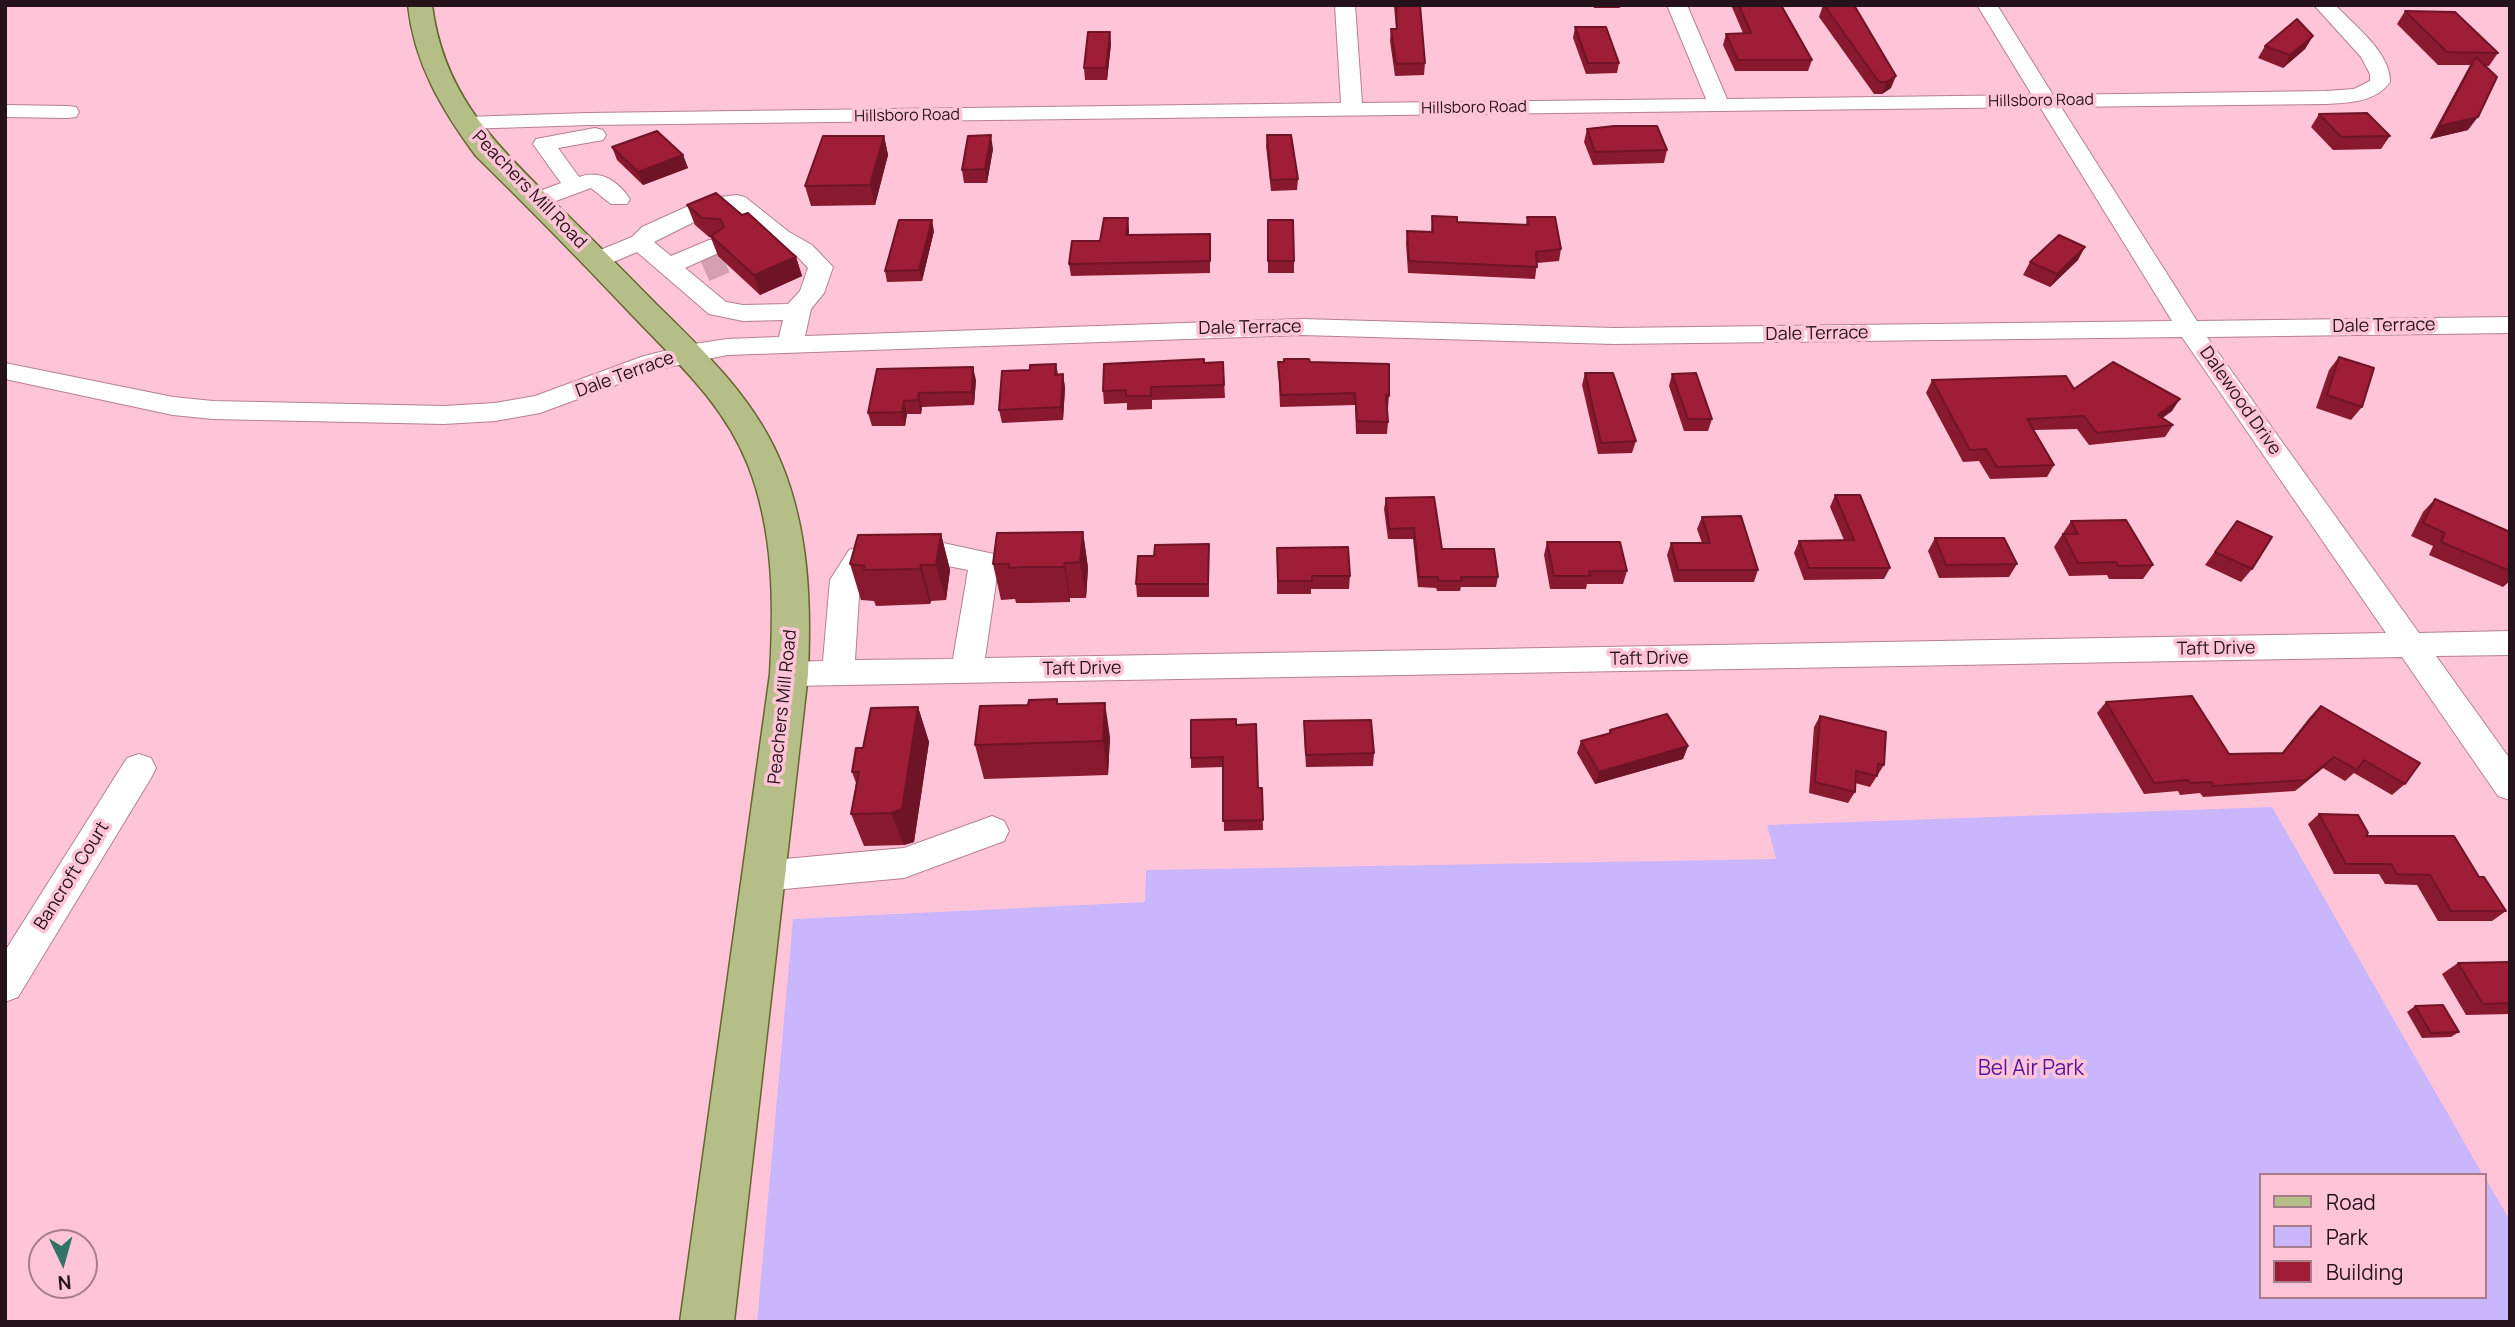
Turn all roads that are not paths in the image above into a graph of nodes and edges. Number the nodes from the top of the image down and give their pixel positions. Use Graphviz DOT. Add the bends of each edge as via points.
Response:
graph roads {
  1 [pos="420,5"];
  2 [pos="1345,5"];
  3 [pos="1677,5"];
  4 [pos="1987,5"];
  5 [pos="2323,5"];
  6 [pos="2048,101"];
  7 [pos="1719,105"];
  8 [pos="1353,109"];
  9 [pos="5,111"];
  10 [pos="68,112"];
  11 [pos="465,123"];
  12 [pos="595,134"];
  13 [pos="620,142"];
  14 [pos="584,182"];
  15 [pos="619,199"];
  16 [pos="537,200"];
  17 [pos="685,243"];
  18 [pos="597,260"];
  19 [pos="798,312"];
  20 [pos="2510,325"];
  21 [pos="2189,329"];
  22 [pos="790,345"];
  23 [pos="687,353"];
  24 [pos="5,371"];
  25 [pos="2510,643"];
  26 [pos="2411,645"];
  27 [pos="967,671"];
  28 [pos="838,673"];
  29 [pos="789,674"];
  30 [pos="138,768"];
  31 [pos="2510,786"];
  32 [pos="992,831"];
  33 [pos="763,876"];
  34 [pos="5,985"];
  35 [pos="707,1322"];
  1 -- 11 [label="main road, Peachers Mill Road" via="422,30 433,61"];
  2 -- 8 [label="street"];
  3 -- 7 [label="street"];
  4 -- 6 [label="street, Dalewood Drive"];
  5 -- 6 [label="street, Hillsboro Road" via="2371,56 2381,75 2374,89 2325,97"];
  6 -- 7 [label="street, Hillsboro Road"];
  6 -- 21 [label="street, Dalewood Drive"];
  7 -- 8 [label="street, Hillsboro Road"];
  8 -- 12 [label="street, Hillsboro Road"];
  9 -- 10 [label="street"];
  11 -- 12 [label="street, Hillsboro Road"];
  11 -- 16 [label="main road, Peachers Mill Road"];
  12 -- 13 [label="street"];
  12 -- 14 [label="street"];
  12 -- 14 [label="street" via="544,144"];
  14 -- 15 [label="street"];
  14 -- 16 [label="street"];
  16 -- 18 [label="main road, Peachers Mill Road"];
  17 -- 18 [label="street"];
  17 -- 19 [label="street" via="708,303 729,313"];
  17 -- 19 [label="street" via="718,202 804,250 821,267 812,293"];
  18 -- 23 [label="main road, Peachers Mill Road"];
  19 -- 22 [label="street"];
  20 -- 21 [label="street, Dale Terrace"];
  21 -- 22 [label="street, Dale Terrace" via="1614,336 1226,328"];
  21 -- 26 [label="street, Dalewood Drive"];
  22 -- 23 [label="street, Dale Terrace"];
  23 -- 24 [label="street, Dale Terrace" via="540,404 444,415 173,406"];
  23 -- 29 [label="main road, Peachers Mill Road" via="751,437 783,522 792,629"];
  25 -- 26 [label="street, Taft Drive"];
  26 -- 27 [label="street, Taft Drive"];
  26 -- 31 [label="street, Dalewood Drive"];
  27 -- 28 [label="street, Taft Drive"];
  27 -- 28 [label="street" via="984,562 943,554 859,558 845,580"];
  28 -- 29 [label="street, Taft Drive"];
  29 -- 33 [label="main road, Peachers Mill Road"];
  30 -- 34 [label="street, Bancroft Court"];
  32 -- 33 [label="street" via="904,863"];
  33 -- 35 [label="main road, Peachers Mill Road"];
}
